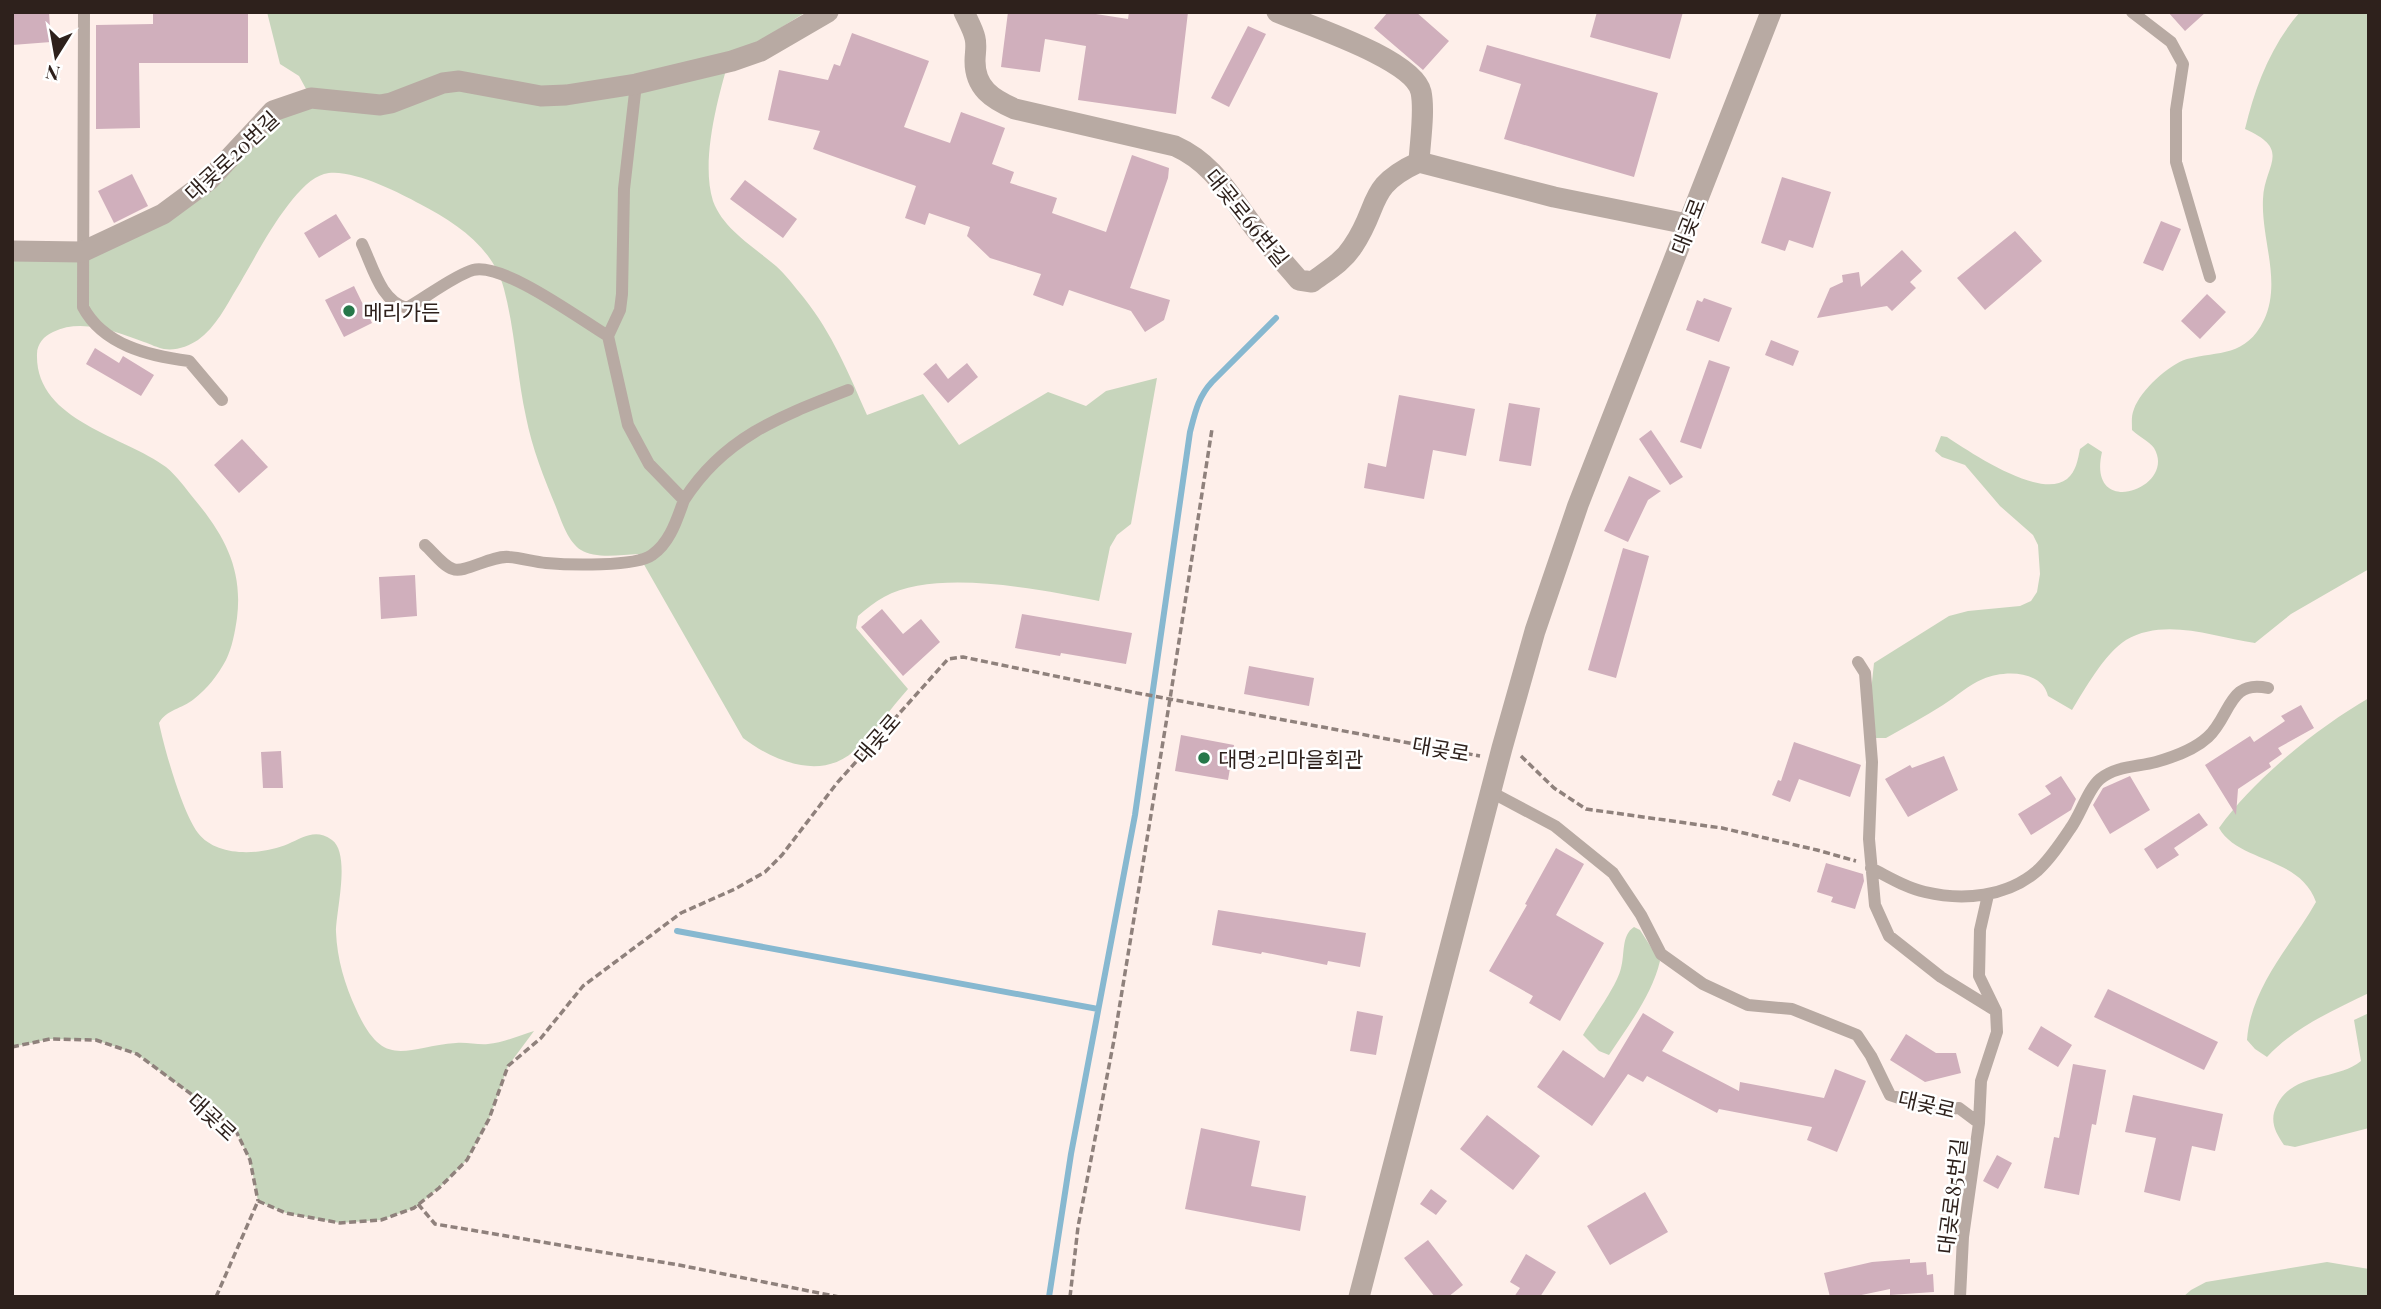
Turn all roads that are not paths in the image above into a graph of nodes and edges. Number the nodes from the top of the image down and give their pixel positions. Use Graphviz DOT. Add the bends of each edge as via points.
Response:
graph roads {
  1 [pos="84,12"];
  2 [pos="828,12"];
  3 [pos="964,12"];
  4 [pos="1277,12"];
  5 [pos="1771,12"];
  6 [pos="2132,12"];
  7 [pos="636,84"];
  8 [pos="1419,162"];
  9 [pos="1687,224"];
  10 [pos="362,244"];
  11 [pos="12,251"];
  12 [pos="82,252"];
  13 [pos="2210,277"];
  14 [pos="608,336"];
  15 [pos="848,390"];
  16 [pos="222,400"];
  17 [pos="684,500"];
  18 [pos="425,545"];
  19 [pos="1858,662"];
  20 [pos="2268,688"];
  21 [pos="1492,792"];
  22 [pos="1871,868"];
  23 [pos="1988,895"];
  24 [pos="1996,1011"];
  25 [pos="1979,1123"];
  26 [pos="1359,1297"];
  27 [pos="1960,1297"];
  1 -- 12 [label="lane"];
  2 -- 7 [label="street, 대곶로20번길" via="761,51"];
  3 -- 8 [label="street, 대곶로66번길" via="975,36 979,84 998,102 1193,154 1206,164 1299,280 1312,282 1346,256 1381,187"];
  4 -- 8 [label="street" via="1381,55 1415,80 1421,91"];
  5 -- 9 [label="street, 대곶로"];
  6 -- 13 [label="lane" via="2171,42 2183,64 2176,110 2176,162"];
  7 -- 12 [label="street, 대곶로20번길" via="541,96 459,80 380,105 311,98 274,111 209,180 163,214"];
  7 -- 14 [label="lane" via="624,190 622,294"];
  8 -- 9 [label="street" via="1554,197"];
  9 -- 21 [label="street, 대곶로" via="1578,505 1535,631"];
  10 -- 14 [label="lane" via="385,294 398,306 407,308 474,270 492,271 511,277"];
  11 -- 12 [label="street, 대곶로20번길"];
  12 -- 16 [label="lane" via="83,307 103,334 158,357 189,361"];
  14 -- 17 [label="lane" via="628,425 649,464"];
  15 -- 17 [label="lane" via="747,435 711,463"];
  17 -- 18 [label="lane" via="665,541 652,556 635,561 545,563 496,556 463,570 453,569"];
  19 -- 22 [label="lane" via="1865,673 1872,762"];
  20 -- 23 [label="lane" via="2244,688 2210,736 2190,750 2116,769 2098,780 2075,822 2035,872"];
  21 -- 25 [label="lane, 대곶로" via="1555,826 1613,873 1661,954 1703,984 1748,1005 1792,1009 1857,1035 1890,1095 1936,1110 1959,1108"];
  21 -- 26 [label="street, 대곶로"];
  22 -- 23 [label="lane" via="1925,892"];
  22 -- 24 [label="lane" via="1875,905 1889,936 1941,977"];
  23 -- 24 [label="lane" via="1980,930 1979,976"];
  24 -- 25 [label="lane, 대곶로85번길" via="1997,1032 1981,1081"];
  25 -- 27 [label="lane, 대곶로85번길" via="1963,1237"];
}
